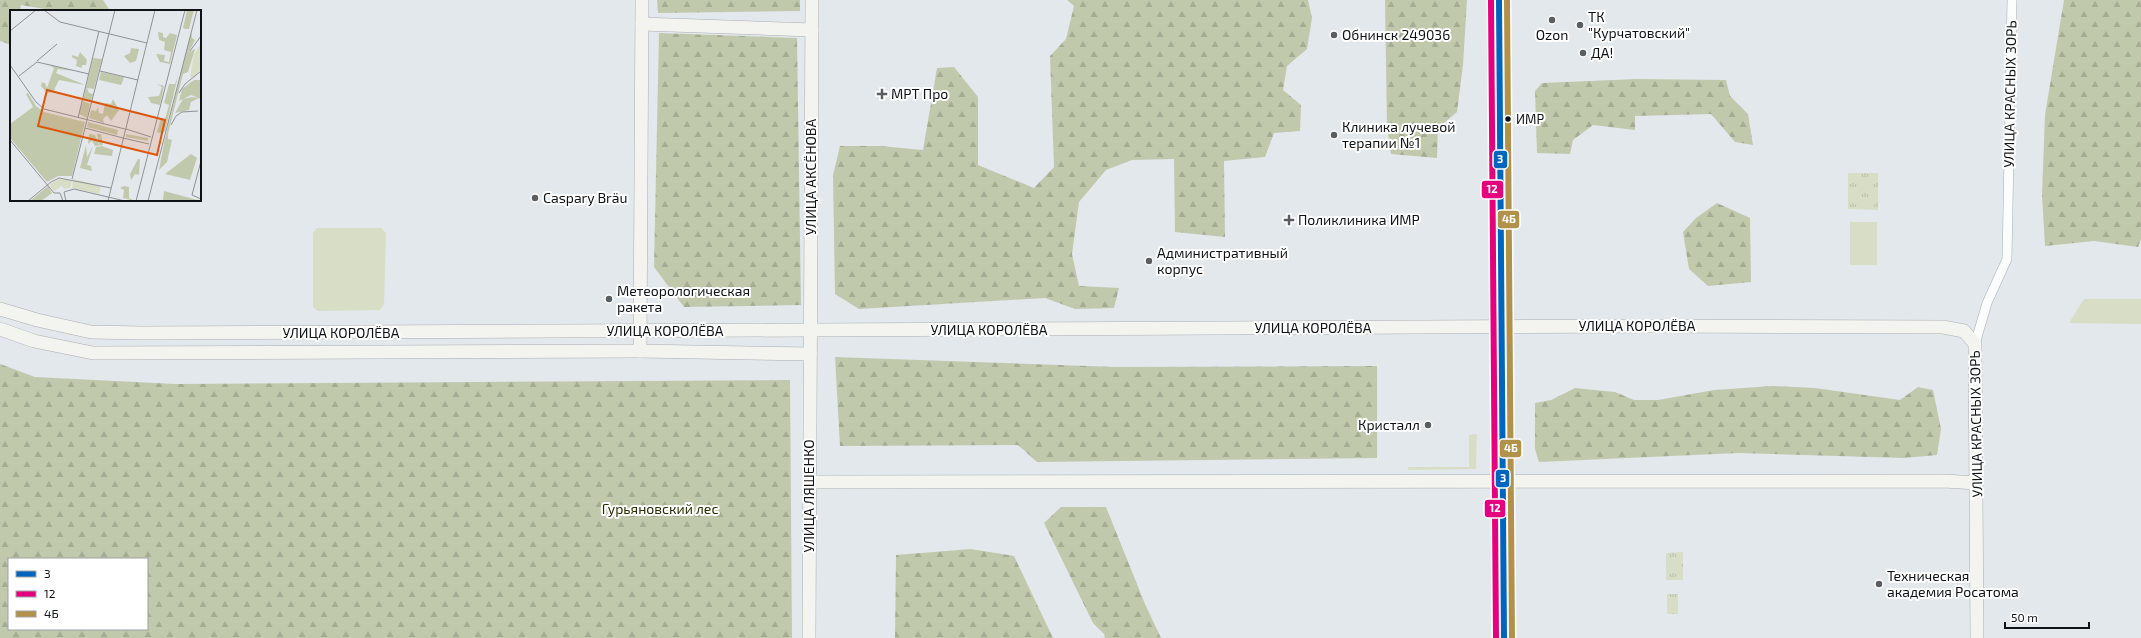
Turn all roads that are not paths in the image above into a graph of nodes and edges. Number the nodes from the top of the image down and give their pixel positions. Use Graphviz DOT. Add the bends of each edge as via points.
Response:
graph roads {
  1 [pos="642,0"];
  2 [pos="812,0"];
  3 [pos="1499,0"];
  4 [pos="2012,0"];
  5 [pos="642,24"];
  6 [pos="812,30"];
  7 [pos="0,309"];
  8 [pos="1502,327"];
  9 [pos="0,329"];
  10 [pos="641,330"];
  11 [pos="809,330"];
  12 [pos="1975,344"];
  13 [pos="640,351"];
  14 [pos="810,354"];
  15 [pos="1504,481"];
  16 [pos="809,482"];
  17 [pos="1977,483"];
  18 [pos="809,638"];
  19 [pos="1504,638"];
  20 [pos="1977,638"];
  1 -- 5 [label="main road"];
  2 -- 6 [label="main road, УЛИЦА АКСЁНОВА"];
  3 -- 8 [label="main road"];
  4 -- 12 [label="street, УЛИЦА КРАСНЫХ ЗОРЬ" via="2007,259 1987,303"];
  5 -- 6 [label="main road"];
  5 -- 10 [label="main road"];
  6 -- 11 [label="main road, УЛИЦА АКСЁНОВА"];
  7 -- 10 [label="main road, УЛИЦА КОРОЛЁВА" via="91,332 428,333"];
  8 -- 11 [label="main road, УЛИЦА КОРОЛЁВА"];
  8 -- 12 [label="main road, УЛИЦА КОРОЛЁВА" via="1936,326 1964,331"];
  8 -- 15 [label="main road"];
  9 -- 13 [label="main road, УЛИЦА КОРОЛЁВА" via="34,341 93,353"];
  10 -- 11 [label="main road, УЛИЦА КОРОЛЁВА"];
  10 -- 13 [label="main road"];
  11 -- 14 [label="main road, УЛИЦА АКСЁНОВА"];
  12 -- 17 [label="main road, УЛИЦА КРАСНЫХ ЗОРЬ"];
  13 -- 14 [label="main road, УЛИЦА КОРОЛЁВА"];
  14 -- 16 [label="main road, УЛИЦА ЛЯШЕНКО"];
  15 -- 16 [label="main road"];
  15 -- 17 [label="main road"];
  15 -- 19 [label="main road"];
  16 -- 18 [label="main road, УЛИЦА ЛЯШЕНКО"];
  17 -- 20 [label="main road, УЛИЦА КРАСНЫХ ЗОРЬ"];
}
